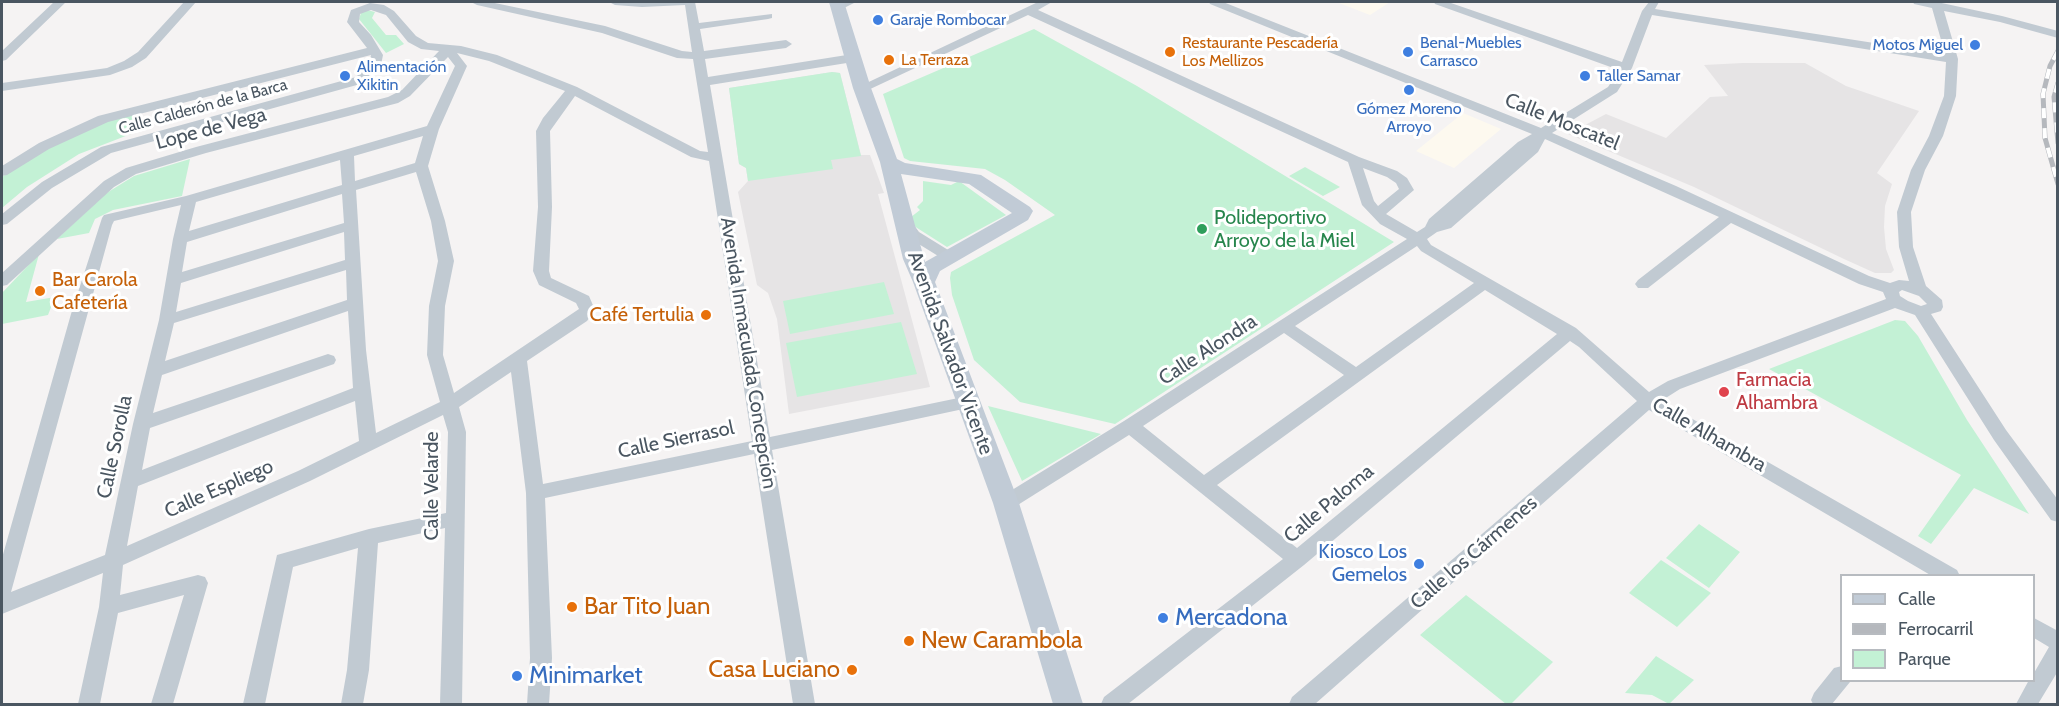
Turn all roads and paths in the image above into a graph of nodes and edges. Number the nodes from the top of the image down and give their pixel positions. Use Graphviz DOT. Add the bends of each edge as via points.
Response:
graph roads {
  1 [pos="46,2"];
  2 [pos="60,2"];
  3 [pos="190,2"];
  4 [pos="477,2"];
  5 [pos="615,2"];
  6 [pos="685,2"];
  7 [pos="690,2"];
  8 [pos="1046,2"];
  9 [pos="1214,2"];
  10 [pos="1439,2"];
  11 [pos="1918,2"];
  12 [pos="841,3"];
  13 [pos="1937,5"];
  14 [pos="1651,6"];
  15 [pos="1028,10"];
  16 [pos="768,16"];
  17 [pos="693,27"];
  18 [pos="2058,35"];
  19 [pos="2,42"];
  20 [pos="786,44"];
  21 [pos="448,49"];
  22 [pos="374,50"];
  23 [pos="697,56"];
  24 [pos="2,57"];
  25 [pos="853,58"];
  26 [pos="1952,59"];
  27 [pos="1626,69"];
  28 [pos="703,82"];
  29 [pos="2,87"];
  30 [pos="862,88"];
  31 [pos="573,90"];
  32 [pos="432,129"];
  33 [pos="1542,133"];
  34 [pos="347,155"];
  35 [pos="715,159"];
  36 [pos="1354,160"];
  37 [pos="889,162"];
  38 [pos="421,166"];
  39 [pos="2,172"];
  40 [pos="350,188"];
  41 [pos="190,199"];
  42 [pos="1377,214"];
  43 [pos="1730,216"];
  44 [pos="2,221"];
  45 [pos="906,224"];
  46 [pos="352,225"];
  47 [pos="1425,234"];
  48 [pos="180,239"];
  49 [pos="948,256"];
  50 [pos="354,262"];
  51 [pos="173,280"];
  52 [pos="2,281"];
  53 [pos="924,282"];
  54 [pos="1486,282"];
  55 [pos="1643,284"];
  56 [pos="1919,289"];
  57 [pos="1894,295"];
  58 [pos="356,303"];
  59 [pos="1921,311"];
  60 [pos="167,320"];
  61 [pos="1284,326"];
  62 [pos="1570,332"];
  63 [pos="518,359"];
  64 [pos="328,360"];
  65 [pos="155,371"];
  66 [pos="1357,376"];
  67 [pos="363,391"];
  68 [pos="1648,401"];
  69 [pos="968,402"];
  70 [pos="451,404"];
  71 [pos="142,424"];
  72 [pos="1130,426"];
  73 [pos="764,444"];
  74 [pos="368,445"];
  75 [pos="130,482"];
  76 [pos="1203,485"];
  77 [pos="535,492"];
  78 [pos="1006,503"];
  79 [pos="2058,516"];
  80 [pos="456,518"];
  81 [pos="369,537"];
  82 [pos="114,560"];
  83 [pos="1297,560"];
  84 [pos="1922,568"];
  85 [pos="1943,574"];
  86 [pos="2,591"];
  87 [pos="2,605"];
  88 [pos="109,607"];
  89 [pos="2035,628"];
  90 [pos="2058,642"];
  91 [pos="2058,651"];
  92 [pos="1840,678"];
  93 [pos="1822,700"];
  94 [pos="89,705"];
  95 [pos="162,705"];
  96 [pos="254,705"];
  97 [pos="352,705"];
  98 [pos="451,705"];
  99 [pos="538,705"];
  100 [pos="804,705"];
  101 [pos="1068,705"];
  102 [pos="1112,705"];
  103 [pos="1300,705"];
  104 [pos="2027,705"];
  1 -- 19 [label="street"];
  2 -- 24 [label="street"];
  3 -- 29 [label="street" via="142,55 128,64 110,71"];
  4 -- 23 [label="street" via="605,30 681,55"];
  5 -- 6 [label="street"];
  7 -- 17 [label="street, Avenida Inmaculada Concepción"];
  8 -- 15 [label="street"];
  9 -- 33 [label="street, Calle Moscatel"];
  10 -- 27 [label="street"];
  11 -- 13 [label="street"];
  12 -- 25 [label="street, Avenida Salvador Vicente"];
  13 -- 18 [label="street"];
  13 -- 26 [label="street"];
  14 -- 26 [label="street"];
  14 -- 27 [label="street, Calle Alondra"];
  15 -- 30 [label="street"];
  15 -- 36 [label="street"];
  16 -- 17 [label="street"];
  17 -- 23 [label="street, Avenida Inmaculada Concepción"];
  20 -- 23 [label="street"];
  21 -- 22 [label="street" via="425,46 412,39 390,13 370,6 355,12 353,22"];
  21 -- 31 [label="street" via="493,58"];
  21 -- 32 [label="street" via="461,66"];
  21 -- 52 [label="street, Lope de Vega" via="406,93 393,100 132,171 109,184"];
  22 -- 39 [label="street" via="103,119 44,146"];
  22 -- 44 [label="street, Calle Calderón de la Barca" via="375,65 360,80 106,150 47,185"];
  23 -- 28 [label="street, Avenida Inmaculada Concepción"];
  25 -- 28 [label="street"];
  25 -- 30 [label="street, Avenida Salvador Vicente"];
  26 -- 56 [label="street" via="1950,96 1904,212 1906,247"];
  27 -- 33 [label="street, Calle Alondra" via="1614,89"];
  28 -- 35 [label="street, Avenida Inmaculada Concepción"];
  30 -- 37 [label="street, Avenida Salvador Vicente"];
  31 -- 35 [label="street" via="696,154"];
  31 -- 63 [label="street, Calle Espliego" via="543,131 545,207 541,272 544,281 583,300 587,310"];
  32 -- 34 [label="street"];
  32 -- 38 [label="street"];
  33 -- 43 [label="street, Calle Moscatel"];
  33 -- 47 [label="street, Calle Alondra" via="1523,145"];
  34 -- 40 [label="street"];
  34 -- 41 [label="street"];
  35 -- 73 [label="street, Avenida Inmaculada Concepción"];
  36 -- 42 [label="street" via="1366,202"];
  36 -- 42 [label="street" via="1392,174 1407,190"];
  37 -- 45 [label="street, Avenida Salvador Vicente"];
  37 -- 49 [label="street" via="900,168 974,179 1023,211 1022,216"];
  38 -- 40 [label="street"];
  38 -- 70 [label="street, Calle Velarde" via="446,261 437,306 435,355"];
  40 -- 46 [label="street"];
  40 -- 48 [label="street"];
  41 -- 48 [label="street, Calle Sorolla"];
  41 -- 86 [label="street" via="118,215 109,218 105,225"];
  42 -- 47 [label="street, Calle Alhambra" via="1385,221"];
  43 -- 55 [label="street"];
  43 -- 57 [label="street, Calle Moscatel"];
  45 -- 49 [label="street" via="914,235"];
  45 -- 53 [label="street, Avenida Salvador Vicente" via="913,259"];
  46 -- 50 [label="street"];
  46 -- 51 [label="street"];
  47 -- 54 [label="street, Calle Alhambra" via="1426,248"];
  47 -- 61 [label="street, Calle Alondra"];
  48 -- 51 [label="street, Calle Sorolla"];
  49 -- 53 [label="street" via="930,269"];
  50 -- 58 [label="street"];
  50 -- 60 [label="street"];
  51 -- 60 [label="street, Calle Sorolla"];
  53 -- 69 [label="street, Avenida Salvador Vicente"];
  54 -- 62 [label="street, Calle Alhambra"];
  54 -- 66 [label="street"];
  56 -- 57 [label="street" via="1905,285"];
  56 -- 59 [label="street" via="1936,303 1932,309"];
  57 -- 59 [label="street"];
  57 -- 68 [label="street, Calle los Cármenes" via="1888,307 1674,386"];
  58 -- 65 [label="street"];
  58 -- 67 [label="street"];
  59 -- 79 [label="street" via="2000,435"];
  60 -- 65 [label="street, Calle Sorolla"];
  61 -- 66 [label="street"];
  61 -- 72 [label="street, Calle Alondra"];
  62 -- 68 [label="street, Calle Alhambra"];
  62 -- 83 [label="street, Calle Paloma"];
  63 -- 70 [label="street, Calle Espliego"];
  63 -- 77 [label="street"];
  64 -- 71 [label="street"];
  65 -- 71 [label="street, Calle Sorolla"];
  66 -- 76 [label="street"];
  67 -- 74 [label="street"];
  67 -- 75 [label="street"];
  68 -- 84 [label="street, Calle Alhambra"];
  68 -- 103 [label="street, Calle los Cármenes"];
  69 -- 73 [label="street, Calle Sierrasol"];
  69 -- 78 [label="street, Avenida Salvador Vicente"];
  70 -- 74 [label="street, Calle Espliego"];
  70 -- 80 [label="street, Calle Velarde" via="457,432"];
  71 -- 75 [label="street, Calle Sorolla"];
  72 -- 76 [label="street"];
  72 -- 78 [label="street, Calle Alondra"];
  73 -- 77 [label="street, Calle Sierrasol"];
  73 -- 100 [label="street, Avenida Inmaculada Concepción"];
  74 -- 82 [label="street, Calle Espliego"];
  75 -- 82 [label="street, Calle Sorolla"];
  76 -- 83 [label="street"];
  77 -- 99 [label="street" via="541,658"];
  78 -- 101 [label="street, Avenida Salvador Vicente"];
  80 -- 81 [label="street"];
  80 -- 98 [label="street, Calle Velarde"];
  81 -- 96 [label="street" via="284,561"];
  81 -- 97 [label="street"];
  82 -- 87 [label="street, Calle Espliego"];
  82 -- 88 [label="street, Calle Sorolla"];
  83 -- 102 [label="street, Calle Paloma"];
  84 -- 85 [label="street, Calle Alhambra"];
  88 -- 94 [label="street, Calle Sorolla"];
  88 -- 95 [label="street" via="198,583"];
  89 -- 90 [label="street"];
  91 -- 104 [label="street"];
  92 -- 93 [label="street"];
}
